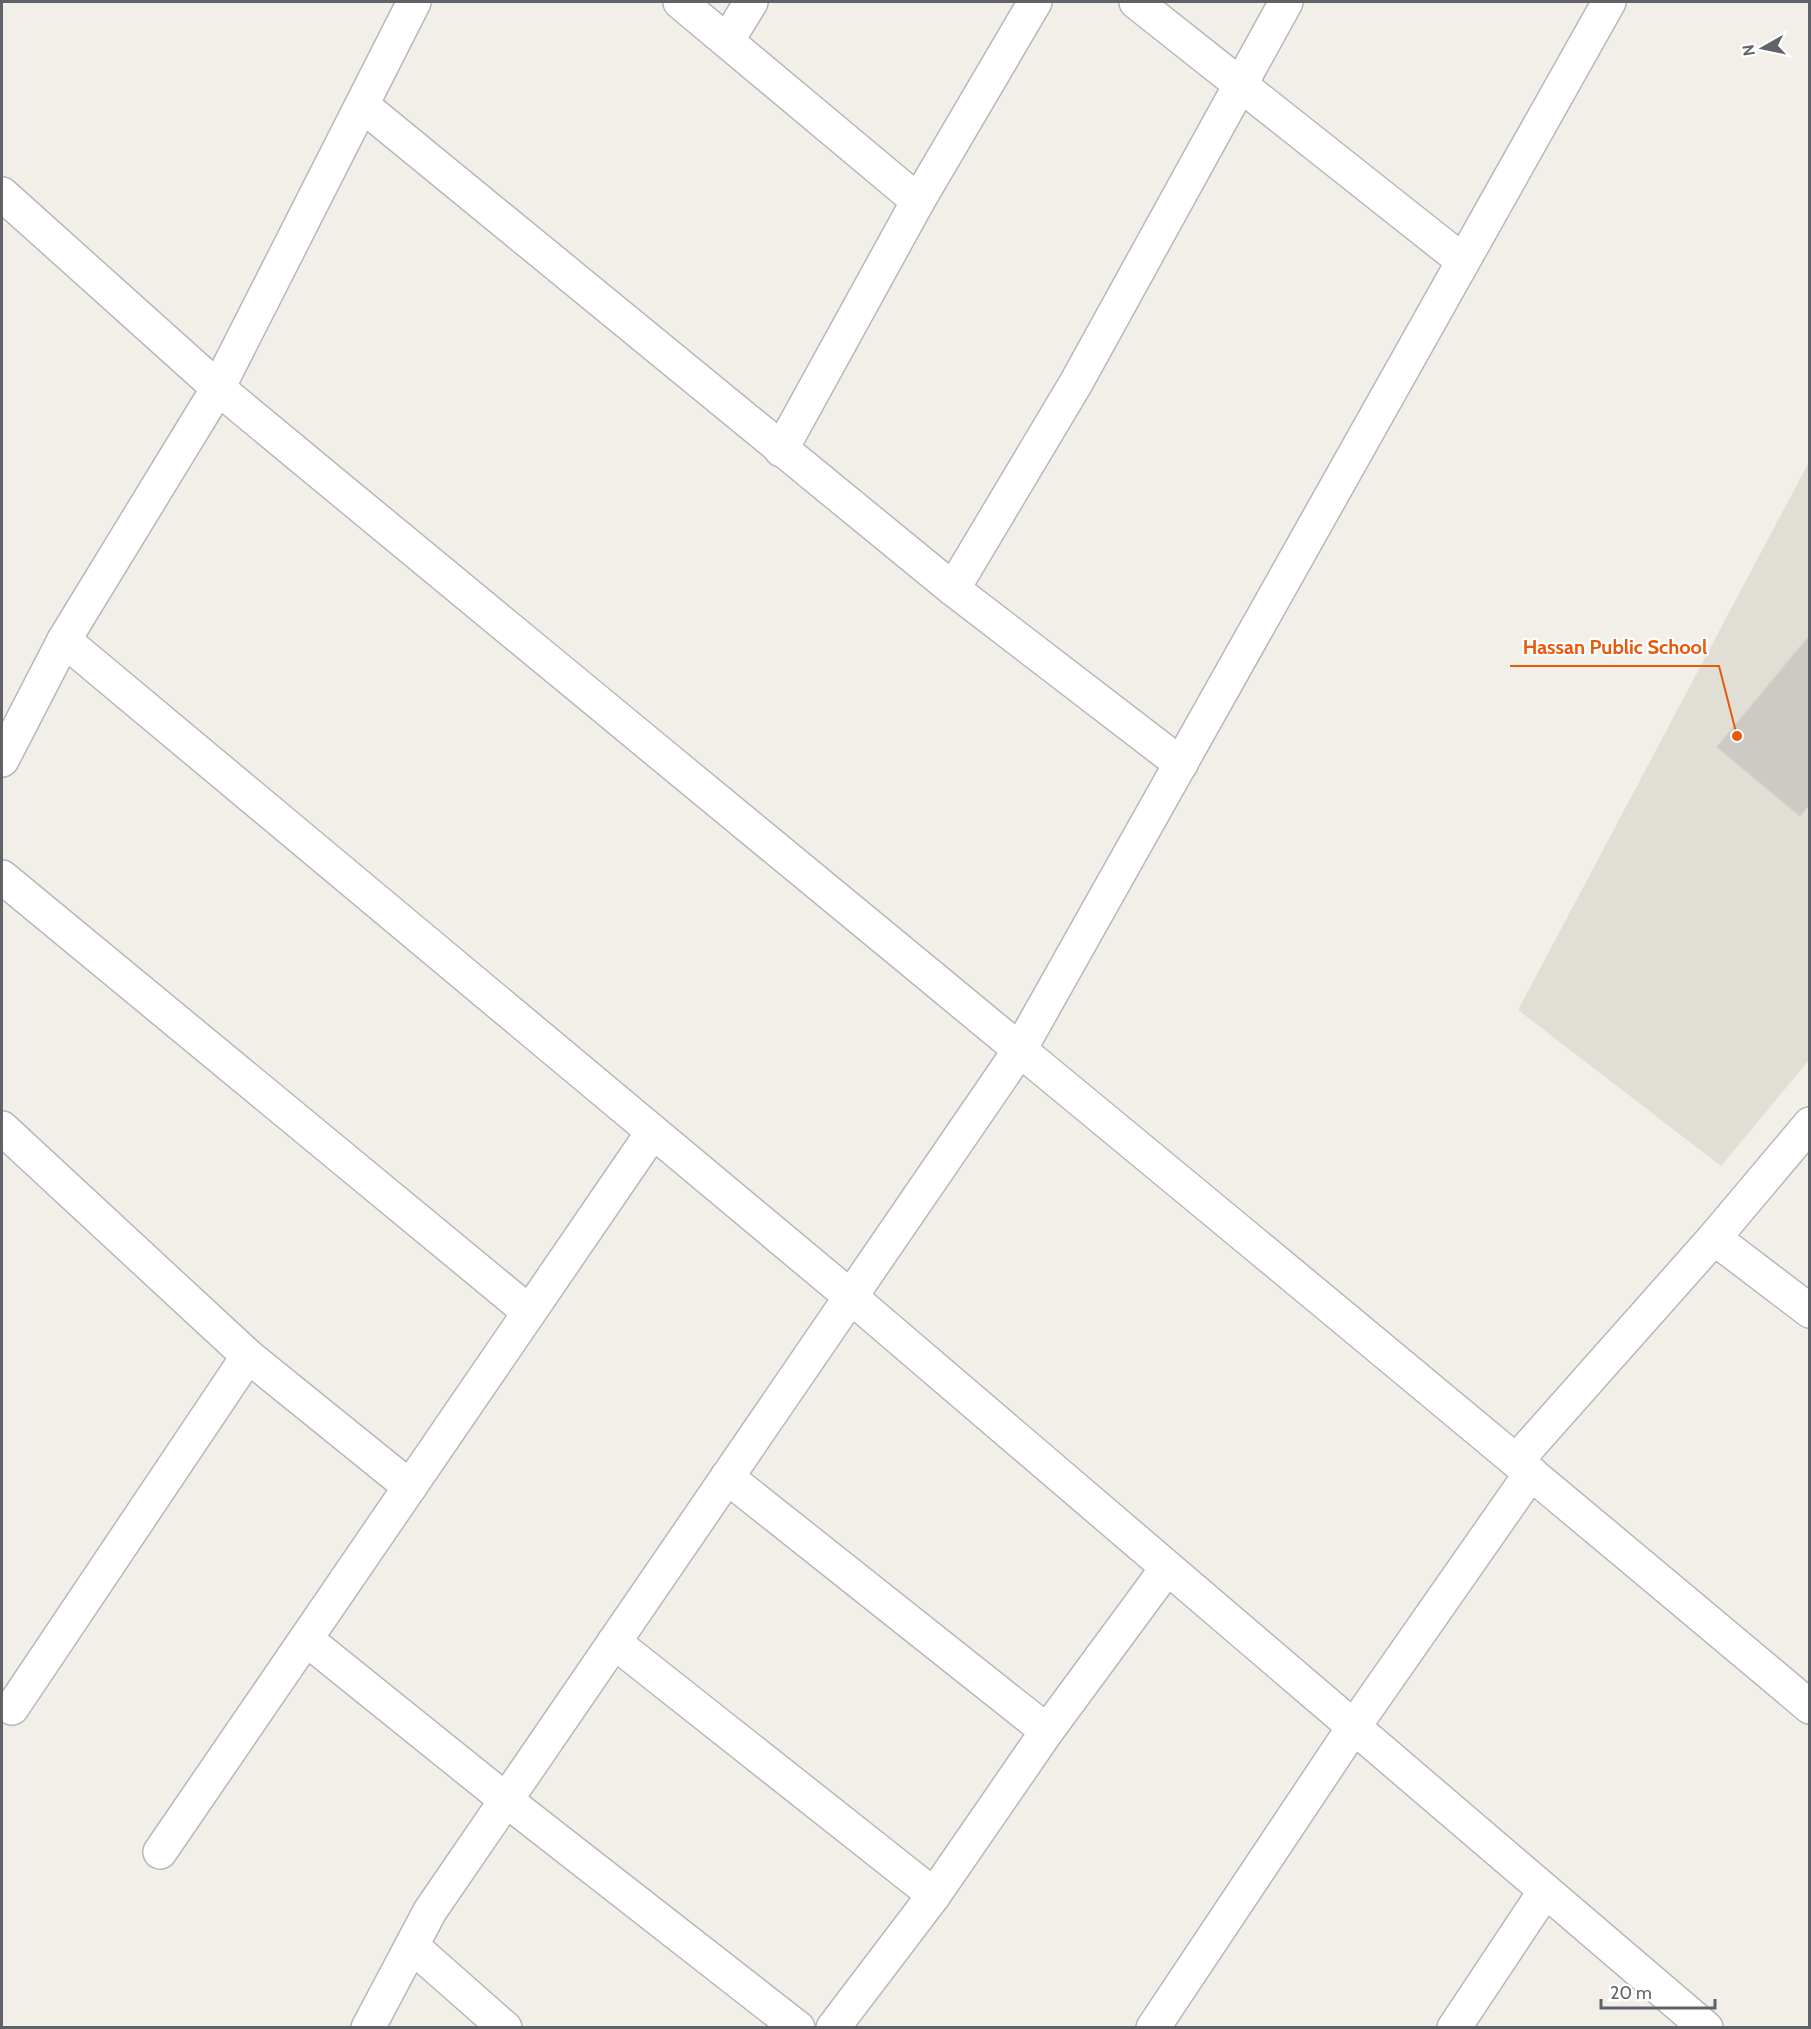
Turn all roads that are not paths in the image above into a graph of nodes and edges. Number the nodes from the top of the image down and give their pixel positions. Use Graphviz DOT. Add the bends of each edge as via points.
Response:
graph roads {
  1 [pos="414,2"];
  2 [pos="680,2"];
  3 [pos="751,2"];
  4 [pos="1035,2"];
  5 [pos="1136,2"];
  6 [pos="1286,2"];
  7 [pos="1609,2"];
  8 [pos="727,41"];
  9 [pos="1241,83"];
  10 [pos="362,105"];
  11 [pos="2,194"];
  12 [pos="918,201"];
  13 [pos="1463,261"];
  14 [pos="219,388"];
  15 [pos="781,450"];
  16 [pos="953,590"];
  17 [pos="64,640"];
  18 [pos="2,760"];
  19 [pos="1181,764"];
  20 [pos="2,877"];
  21 [pos="1019,1051"];
  22 [pos="1809,1124"];
  23 [pos="2,1128"];
  24 [pos="652,1133"];
  25 [pos="1714,1238"];
  26 [pos="851,1297"];
  27 [pos="1809,1311"];
  28 [pos="529,1312"];
  29 [pos="248,1356"];
  30 [pos="1524,1466"];
  31 [pos="727,1477"];
  32 [pos="410,1487"];
  33 [pos="1167,1568"];
  34 [pos="306,1639"];
  35 [pos="614,1642"];
  36 [pos="1809,1707"];
  37 [pos="12,1708"];
  38 [pos="1353,1728"];
  39 [pos="1047,1731"];
  40 [pos="506,1800"];
  41 [pos="160,1852"];
  42 [pos="1545,1891"];
  43 [pos="934,1895"];
  44 [pos="412,1946"];
  45 [pos="368,2028"];
  46 [pos="505,2028"];
  47 [pos="798,2028"];
  48 [pos="833,2028"];
  49 [pos="1153,2028"];
  50 [pos="1454,2028"];
  51 [pos="1706,2028"];
  1 -- 10 [label="street"];
  2 -- 8 [label="street"];
  3 -- 8 [label="street"];
  4 -- 12 [label="street"];
  5 -- 9 [label="street"];
  6 -- 9 [label="street"];
  7 -- 13 [label="street"];
  8 -- 12 [label="street"];
  9 -- 13 [label="street"];
  9 -- 16 [label="street" via="1076,383"];
  10 -- 14 [label="street"];
  10 -- 15 [label="street"];
  11 -- 14 [label="street"];
  12 -- 15 [label="street"];
  13 -- 19 [label="street"];
  14 -- 17 [label="street"];
  14 -- 21 [label="street"];
  15 -- 16 [label="street"];
  16 -- 19 [label="street"];
  17 -- 18 [label="street"];
  17 -- 24 [label="street"];
  19 -- 21 [label="street"];
  20 -- 28 [label="street"];
  21 -- 26 [label="street"];
  21 -- 30 [label="street"];
  22 -- 25 [label="street"];
  23 -- 29 [label="street"];
  24 -- 26 [label="street"];
  24 -- 28 [label="street"];
  25 -- 27 [label="street"];
  25 -- 30 [label="street"];
  26 -- 31 [label="street"];
  26 -- 33 [label="street"];
  28 -- 32 [label="street"];
  29 -- 32 [label="street"];
  29 -- 37 [label="street"];
  30 -- 36 [label="street"];
  30 -- 38 [label="street"];
  31 -- 35 [label="street"];
  31 -- 39 [label="street"];
  32 -- 34 [label="street"];
  33 -- 38 [label="street"];
  33 -- 39 [label="street"];
  34 -- 40 [label="street"];
  34 -- 41 [label="street"];
  35 -- 40 [label="street"];
  35 -- 43 [label="street"];
  38 -- 42 [label="street"];
  38 -- 49 [label="street"];
  39 -- 43 [label="street"];
  40 -- 44 [label="street" via="430,1911"];
  40 -- 47 [label="street"];
  42 -- 50 [label="street"];
  42 -- 51 [label="street"];
  43 -- 48 [label="street"];
  44 -- 45 [label="street"];
  44 -- 46 [label="street"];
}
